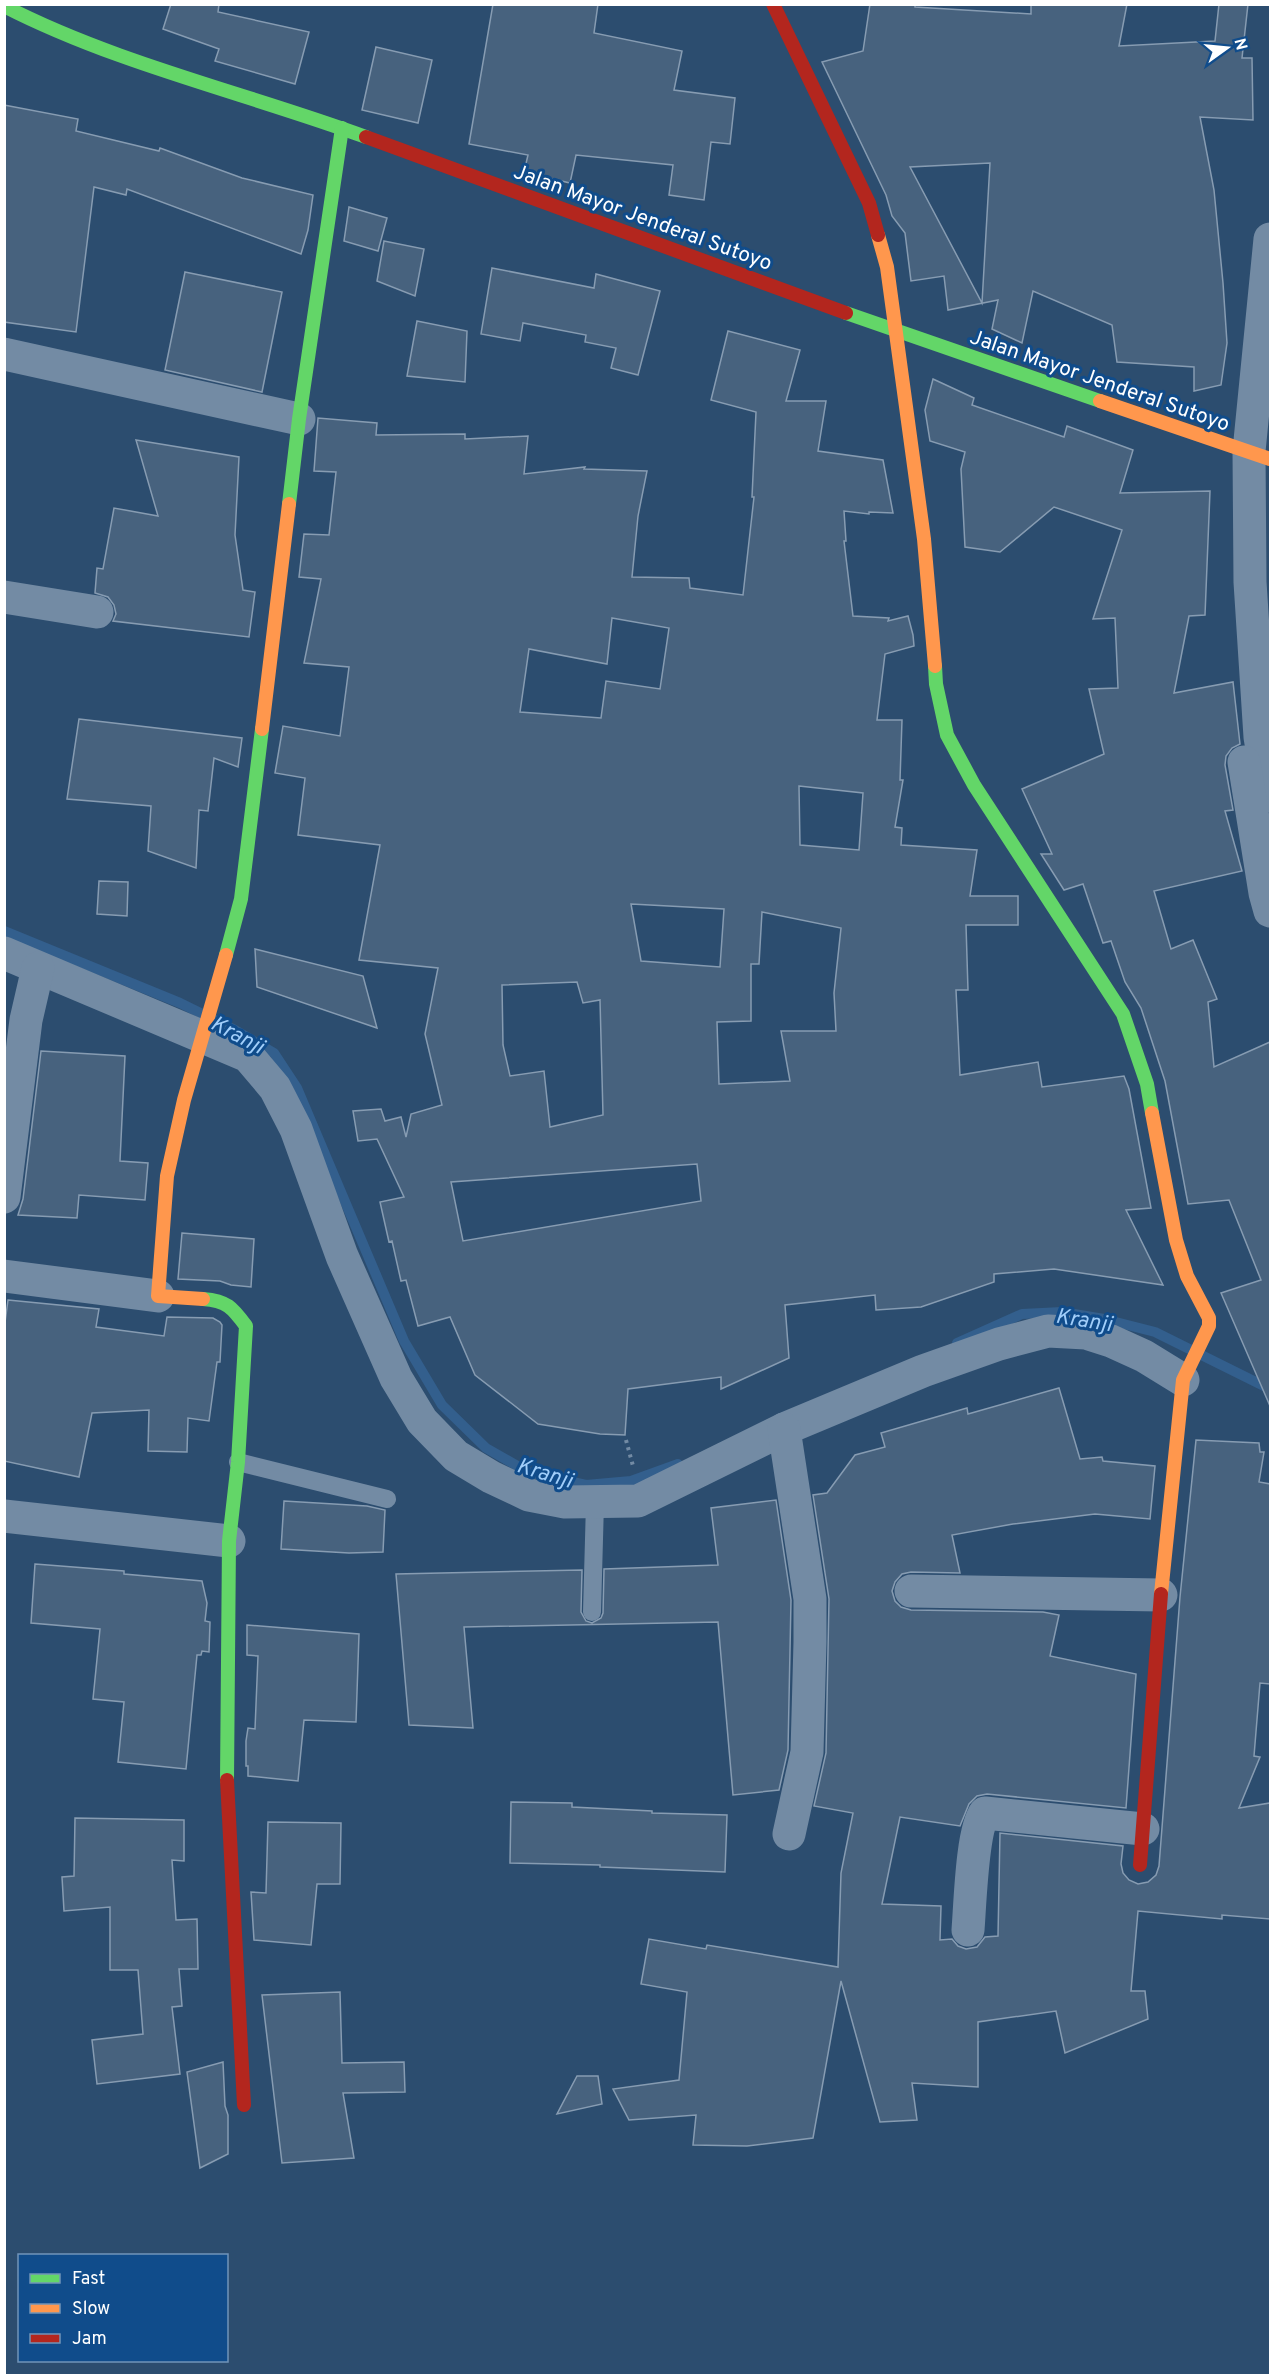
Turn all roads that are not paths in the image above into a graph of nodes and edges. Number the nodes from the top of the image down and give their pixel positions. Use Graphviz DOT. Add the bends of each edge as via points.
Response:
graph roads {
  1 [pos="773,4"];
  2 [pos="4,6"];
  3 [pos="342,128"];
  4 [pos="1270,239"];
  5 [pos="896,332"];
  6 [pos="4,354"];
  7 [pos="299,419"];
  8 [pos="1248,451"];
  9 [pos="4,597"];
  10 [pos="97,612"];
  11 [pos="1270,795"];
  12 [pos="1270,911"];
  13 [pos="4,953"];
  14 [pos="38,968"];
  15 [pos="206,1027"];
  16 [pos="4,1197"];
  17 [pos="4,1276"];
  18 [pos="158,1296"];
  19 [pos="1185,1376"];
  20 [pos="784,1429"];
  21 [pos="238,1462"];
  22 [pos="387,1499"];
  23 [pos="595,1503"];
  24 [pos="4,1516"];
  25 [pos="229,1541"];
  26 [pos="911,1591"];
  27 [pos="1161,1594"];
  28 [pos="592,1612"];
  29 [pos="1143,1829"];
  30 [pos="789,1834"];
  31 [pos="1140,1865"];
  32 [pos="968,1930"];
  33 [pos="244,2105"];
  1 -- 5 [label="street" via="869,203 887,267"];
  2 -- 3 [label="street, Jalan Mayor Jenderal Sutoyo" via="47,28"];
  3 -- 5 [label="street, Jalan Mayor Jenderal Sutoyo"];
  3 -- 7 [label="street"];
  4 -- 8 [label="street"];
  5 -- 8 [label="street, Jalan Mayor Jenderal Sutoyo"];
  5 -- 19 [label="street" via="924,539 936,684 947,735 974,785 1123,1014 1147,1084 1176,1240 1187,1276 1209,1318 1209,1326"];
  6 -- 7 [label="street"];
  7 -- 15 [label="street" via="241,899"];
  8 -- 11 [label="street" via="1250,582 1260,737"];
  8 -- 12 [label="street" via="1227,585 1241,740"];
  9 -- 10 [label="street"];
  13 -- 14 [label="street"];
  14 -- 15 [label="street"];
  14 -- 16 [label="street" via="26,1020"];
  15 -- 18 [label="street" via="167,1176"];
  15 -- 23 [label="street" via="248,1056 275,1088 296,1129 342,1256 396,1377 422,1421 456,1456 490,1477 529,1495"];
  17 -- 18 [label="street"];
  18 -- 21 [label="street" via="219,1300 233,1308 246,1326"];
  19 -- 20 [label="street" via="1111,1341 1086,1333 1048,1330 923,1371"];
  19 -- 27 [label="street"];
  20 -- 23 [label="street" via="638,1501"];
  20 -- 30 [label="street" via="810,1599 807,1752"];
  21 -- 22 [label="lane"];
  21 -- 25 [label="street"];
  23 -- 28 [label="lane"];
  24 -- 25 [label="street"];
  25 -- 33 [label="street" via="227,1785"];
  26 -- 27 [label="street"];
  27 -- 29 [label="street"];
  29 -- 31 [label="street"];
  29 -- 32 [label="street" via="985,1814 977,1836"];
}
